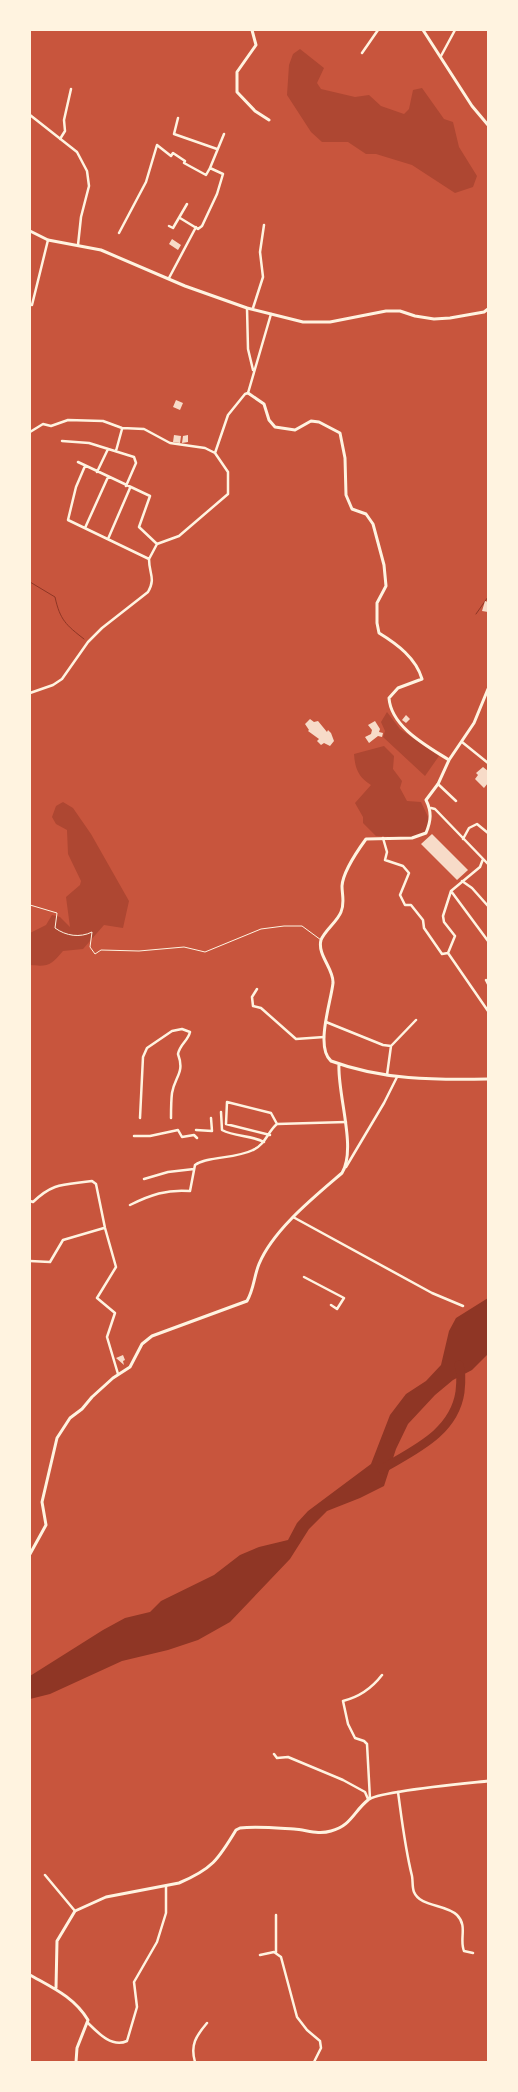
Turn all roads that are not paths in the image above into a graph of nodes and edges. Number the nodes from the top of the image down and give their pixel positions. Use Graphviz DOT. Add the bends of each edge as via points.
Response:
graph roads {
  1 [pos="252,30"];
  2 [pos="378,30"];
  3 [pos="423,30"];
  4 [pos="454,30"];
  5 [pos="362,53"];
  6 [pos="441,56"];
  7 [pos="71,89"];
  8 [pos="30,115"];
  9 [pos="178,118"];
  10 [pos="269,120"];
  11 [pos="488,125"];
  12 [pos="224,134"];
  13 [pos="60,139"];
  14 [pos="217,149"];
  15 [pos="210,168"];
  16 [pos="187,204"];
  17 [pos="180,218"];
  18 [pos="264,225"];
  19 [pos="169,226"];
  20 [pos="196,227"];
  21 [pos="30,231"];
  22 [pos="119,233"];
  23 [pos="48,240"];
  24 [pos="78,246"];
  25 [pos="169,278"];
  26 [pos="32,305"];
  27 [pos="247,308"];
  28 [pos="253,308"];
  29 [pos="488,309"];
  30 [pos="271,313"];
  31 [pos="254,372"];
  32 [pos="248,393"];
  33 [pos="122,428"];
  34 [pos="30,432"];
  35 [pos="62,441"];
  36 [pos="108,449"];
  37 [pos="116,451"];
  38 [pos="215,453"];
  39 [pos="78,462"];
  40 [pos="85,466"];
  41 [pos="97,472"];
  42 [pos="108,476"];
  43 [pos="126,486"];
  44 [pos="130,488"];
  45 [pos="85,528"];
  46 [pos="108,539"];
  47 [pos="157,544"];
  48 [pos="149,559"];
  49 [pos="488,690"];
  50 [pos="30,693"];
  51 [pos="462,742"];
  52 [pos="449,760"];
  53 [pos="488,763"];
  54 [pos="438,784"];
  55 [pos="456,800"];
  56 [pos="430,808"];
  57 [pos="488,833"];
  58 [pos="382,838"];
  59 [pos="463,839"];
  60 [pos="483,859"];
  61 [pos="488,864"];
  62 [pos="462,881"];
  63 [pos="451,891"];
  64 [pos="30,904"];
  65 [pos="488,906"];
  66 [pos="321,940"];
  67 [pos="488,941"];
  68 [pos="448,953"];
  69 [pos="486,980"];
  70 [pos="488,984"];
  71 [pos="257,988"];
  72 [pos="488,1011"];
  73 [pos="416,1020"];
  74 [pos="326,1022"];
  75 [pos="324,1037"];
  76 [pos="391,1046"];
  77 [pos="339,1064"];
  78 [pos="387,1076"];
  79 [pos="397,1077"];
  80 [pos="488,1079"];
  81 [pos="221,1112"];
  82 [pos="140,1118"];
  83 [pos="172,1118"];
  84 [pos="211,1118"];
  85 [pos="346,1122"];
  86 [pos="277,1124"];
  87 [pos="196,1130"];
  88 [pos="270,1135"];
  89 [pos="134,1136"];
  90 [pos="197,1138"];
  91 [pos="264,1142"];
  92 [pos="345,1168"];
  93 [pos="194,1169"];
  94 [pos="144,1179"];
  95 [pos="30,1201"];
  96 [pos="130,1205"];
  97 [pos="293,1217"];
  98 [pos="105,1228"];
  99 [pos="30,1260"];
  100 [pos="304,1277"];
  101 [pos="331,1305"];
  102 [pos="463,1306"];
  103 [pos="118,1374"];
  104 [pos="30,1554"];
  105 [pos="382,1675"];
  106 [pos="274,1754"];
  107 [pos="488,1781"];
  108 [pos="398,1792"];
  109 [pos="369,1799"];
  110 [pos="45,1875"];
  111 [pos="166,1886"];
  112 [pos="75,1911"];
  113 [pos="276,1915"];
  114 [pos="276,1952"];
  115 [pos="473,1953"];
  116 [pos="260,1955"];
  117 [pos="30,1975"];
  118 [pos="56,1988"];
  119 [pos="207,2023"];
  120 [pos="88,2024"];
  121 [pos="76,2062"];
  122 [pos="195,2062"];
  123 [pos="314,2062"];
  1 -- 10 [label="street" via="256,45 237,72 237,92"];
  2 -- 5 [label="street"];
  3 -- 6 [label="street"];
  4 -- 6 [label="street"];
  6 -- 11 [label="street" via="472,106"];
  7 -- 13 [label="street"];
  8 -- 13 [label="street"];
  9 -- 14 [label="street" via="174,134"];
  12 -- 14 [label="street"];
  13 -- 24 [label="street" via="80,155 87,171 89,186"];
  14 -- 15 [label="street"];
  15 -- 20 [label="street" via="223,177 205,221 198,229"];
  15 -- 22 [label="street" via="206,174 157,145 146,182"];
  16 -- 17 [label="street"];
  17 -- 19 [label="street" via="174,228"];
  17 -- 20 [label="street"];
  18 -- 28 [label="street" via="260,252 263,277"];
  20 -- 25 [label="street"];
  21 -- 23 [label="street"];
  23 -- 24 [label="street"];
  23 -- 26 [label="street"];
  24 -- 25 [label="street" via="101,250"];
  25 -- 27 [label="street"];
  27 -- 28 [label="street"];
  27 -- 31 [label="street" via="248,349"];
  28 -- 30 [label="street"];
  29 -- 30 [label="street" via="450,318 424,318 400,311 386,311 314,323"];
  30 -- 31 [label="street"];
  31 -- 32 [label="street"];
  32 -- 38 [label="street" via="228,415"];
  32 -- 52 [label="street" via="264,404 275,427 295,430 311,421 340,432 345,458 346,495 352,509 366,514 373,524 384,565 386,586 377,603 379,633 396,643 419,668 422,679 398,688 389,698 390,708 406,730"];
  33 -- 34 [label="street" via="103,421 68,420 52,426 43,424"];
  33 -- 37 [label="street"];
  33 -- 38 [label="street" via="144,429 170,443 205,448"];
  35 -- 36 [label="street" via="89,443"];
  36 -- 37 [label="street"];
  36 -- 41 [label="street"];
  37 -- 43 [label="street" via="136,460"];
  38 -- 47 [label="street" via="228,472 228,494 179,536"];
  39 -- 40 [label="street"];
  40 -- 41 [label="street"];
  40 -- 45 [label="street" via="68,520"];
  41 -- 42 [label="street"];
  42 -- 43 [label="street"];
  42 -- 45 [label="street"];
  43 -- 44 [label="street"];
  44 -- 46 [label="street"];
  44 -- 47 [label="street" via="150,496 139,527"];
  45 -- 46 [label="street"];
  46 -- 48 [label="street"];
  47 -- 48 [label="street"];
  48 -- 50 [label="street" via="153,578 148,592 88,642 62,679"];
  49 -- 51 [label="street"];
  51 -- 52 [label="street"];
  51 -- 53 [label="street"];
  52 -- 54 [label="street"];
  54 -- 55 [label="street"];
  54 -- 56 [label="street" via="426,800"];
  56 -- 58 [label="street" via="431,822 426,833 412,838"];
  56 -- 59 [label="street" via="435,809"];
  57 -- 59 [label="street" via="477,824"];
  58 -- 66 [label="street" via="366,838 353,857 342,884 344,904 341,912"];
  58 -- 68 [label="street" via="387,852 385,860 403,866 409,873 400,895 405,905 411,905 423,920 424,928 442,954"];
  59 -- 60 [label="street"];
  60 -- 61 [label="street"];
  60 -- 62 [label="street" via="480,867"];
  62 -- 63 [label="street"];
  62 -- 65 [label="street"];
  63 -- 67 [label="street"];
  63 -- 68 [label="street" via="443,916 456,936"];
  64 -- 66 [label="lane" via="57,913 55,928 62,933 83,937 92,932 90,947 95,954 101,950 184,947 205,952 261,929 284,926 302,926"];
  66 -- 74 [label="street" via="322,952 334,981"];
  68 -- 72 [label="street"];
  69 -- 70 [label="street"];
  71 -- 75 [label="street" via="252,997 253,1006 261,1008 296,1039"];
  73 -- 76 [label="street"];
  74 -- 75 [label="street"];
  74 -- 76 [label="street"];
  75 -- 77 [label="street" via="328,1058"];
  76 -- 78 [label="street"];
  77 -- 78 [label="street"];
  77 -- 85 [label="street"];
  78 -- 79 [label="street"];
  79 -- 80 [label="street"];
  79 -- 92 [label="street"];
  81 -- 91 [label="street" via="222,1130"];
  82 -- 83 [label="street" via="143,1057 147,1048 172,1031 182,1029 190,1032 178,1054 181,1072 172,1091"];
  84 -- 87 [label="street" via="212,1132"];
  85 -- 86 [label="street"];
  85 -- 92 [label="street"];
  86 -- 88 [label="street"];
  86 -- 88 [label="street" via="271,1113 227,1102 226,1124"];
  88 -- 91 [label="street"];
  89 -- 90 [label="street" via="178,1130 182,1137"];
  91 -- 93 [label="street" via="237,1157 203,1160"];
  92 -- 97 [label="street"];
  93 -- 94 [label="street"];
  93 -- 96 [label="street" via="190,1191 159,1192"];
  95 -- 98 [label="street" via="56,1186 92,1181 96,1184"];
  97 -- 102 [label="street" via="432,1293"];
  97 -- 103 [label="street" via="261,1260 247,1301 152,1336 142,1344 130,1367"];
  98 -- 99 [label="street" via="63,1240 50,1262"];
  98 -- 103 [label="street" via="116,1267 97,1298 115,1314 108,1338"];
  100 -- 101 [label="street" via="344,1298 337,1309"];
  103 -- 104 [label="street" via="70,1418 57,1438 42,1502 46,1525"];
  105 -- 109 [label="street" via="373,1686 343,1702 355,1738 367,1744"];
  106 -- 109 [label="street" via="277,1758 288,1757 343,1780 364,1792"];
  107 -- 108 [label="street"];
  108 -- 109 [label="street"];
  108 -- 115 [label="street" via="414,1892 425,1902 440,1905 457,1915 464,1927 462,1948"];
  109 -- 111 [label="street" via="348,1823 332,1831 310,1833 240,1828 212,1866"];
  110 -- 112 [label="street"];
  111 -- 112 [label="street" via="106,1897"];
  111 -- 120 [label="street" via="166,1913 157,1942 134,1982 137,2007 127,2042 116,2043"];
  112 -- 118 [label="street" via="57,1941"];
  113 -- 114 [label="street"];
  114 -- 116 [label="street"];
  114 -- 123 [label="street" via="297,2017 320,2041 321,2048"];
  117 -- 118 [label="street"];
  118 -- 120 [label="street" via="82,2009"];
  119 -- 122 [label="street" via="193,2043"];
  120 -- 121 [label="street" via="77,2048"];
}
